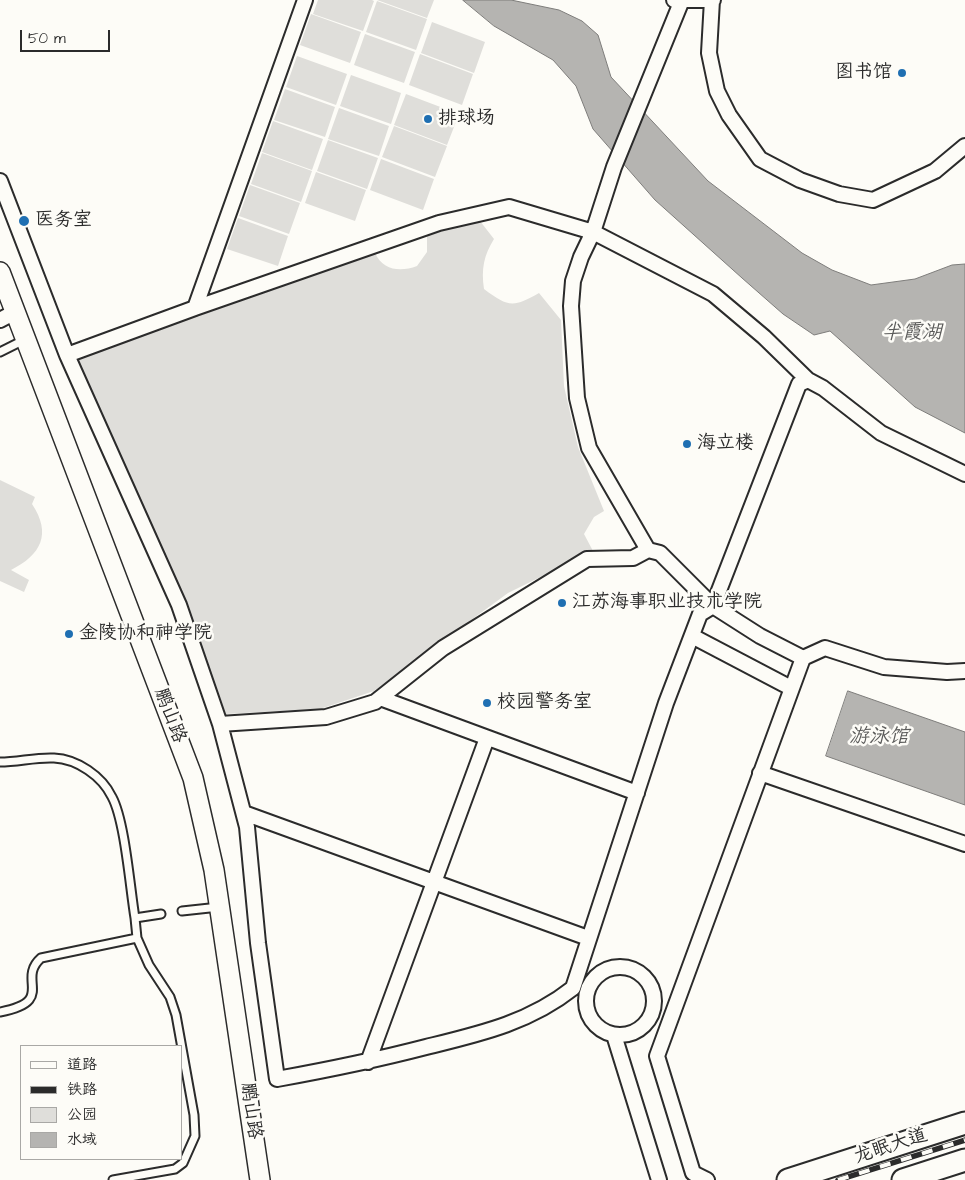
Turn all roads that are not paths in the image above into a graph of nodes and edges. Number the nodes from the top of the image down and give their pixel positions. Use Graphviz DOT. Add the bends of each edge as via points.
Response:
graph roads {
  1 [pos="305,0"];
  2 [pos="712,0"];
  3 [pos="678,1"];
  4 [pos="965,146"];
  5 [pos="0,181"];
  6 [pos="593,232"];
  7 [pos="0,272"];
  8 [pos="195,308"];
  9 [pos="7,316"];
  10 [pos="25,339"];
  11 [pos="0,352"];
  12 [pos="66,355"];
  13 [pos="808,380"];
  14 [pos="965,474"];
  15 [pos="648,550"];
  16 [pos="714,606"];
  17 [pos="692,636"];
  18 [pos="803,658"];
  19 [pos="965,671"];
  20 [pos="791,688"];
  21 [pos="380,698"];
  22 [pos="220,724"];
  23 [pos="487,738"];
  24 [pos="0,762"];
  25 [pos="760,773"];
  26 [pos="636,793"];
  27 [pos="244,812"];
  28 [pos="965,844"];
  29 [pos="434,882"];
  30 [pos="220,907"];
  31 [pos="182,912"];
  32 [pos="161,914"];
  33 [pos="134,918"];
  34 [pos="137,938"];
  35 [pos="588,938"];
  36 [pos="572,988"];
  37 [pos="586,994"];
  38 [pos="0,1012"];
  39 [pos="652,1013"];
  40 [pos="670,1020"];
  41 [pos="614,1035"];
  42 [pos="181,1045"];
  43 [pos="182,1049"];
  44 [pos="368,1062"];
  45 [pos="965,1123"];
  46 [pos="965,1160"];
  47 [pos="113,1180"];
  48 [pos="260,1180"];
  49 [pos="659,1180"];
  50 [pos="707,1180"];
  51 [pos="788,1180"];
  52 [pos="903,1180"];
  1 -- 8 [label="street"];
  2 -- 3 [label="street"];
  2 -- 4 [label="street" via="709,53 717,91 729,115 760,159 800,180 838,194 873,200 935,170"];
  3 -- 6 [label="street" via="614,167"];
  5 -- 12 [label="street"];
  6 -- 8 [label="street" via="510,207 439,223"];
  6 -- 13 [label="street" via="713,294"];
  6 -- 15 [label="street" via="573,281 571,306 577,398 589,448"];
  7 -- 9 [label="street, 鹏山路"];
  8 -- 12 [label="street"];
  9 -- 10 [label="street, 鹏山路"];
  10 -- 11 [label="lane"];
  10 -- 30 [label="street, 鹏山路" via="193,778"];
  12 -- 22 [label="street" via="179,605"];
  13 -- 14 [label="street" via="881,433"];
  13 -- 16 [label="street" via="799,384"];
  15 -- 16 [label="street" via="660,553"];
  15 -- 21 [label="street" via="633,558 587,559 443,648"];
  16 -- 17 [label="street" via="700,614"];
  16 -- 18 [label="street" via="760,636"];
  17 -- 20 [label="street"];
  17 -- 26 [label="street"];
  18 -- 19 [label="street" via="825,648 884,667"];
  18 -- 20 [label="street"];
  20 -- 25 [label="street"];
  21 -- 22 [label="street" via="326,717"];
  21 -- 23 [label="street"];
  22 -- 27 [label="street"];
  23 -- 26 [label="street"];
  23 -- 29 [label="street"];
  24 -- 33 [label="lane" via="53,758 72,761 103,784 113,797 120,822"];
  25 -- 28 [label="street"];
  25 -- 40 [label="street"];
  26 -- 35 [label="street"];
  27 -- 29 [label="street"];
  27 -- 44 [label="street" via="277,1079"];
  29 -- 35 [label="street"];
  29 -- 44 [label="street"];
  30 -- 31 [label="lane"];
  30 -- 48 [label="street, 鹏山路"];
  32 -- 33 [label="lane"];
  33 -- 34 [label="lane"];
  34 -- 38 [label="lane" via="41,958 34,964 34,990 27,1003"];
  34 -- 42 [label="lane" via="149,965 170,997"];
  35 -- 36 [label="street"];
  36 -- 37 [label="street"];
  36 -- 44 [label="street" via="554,1003 499,1028"];
  37 -- 39 [label="street" via="596,976 606,970 627,967 638,972 649,985 654,1002"];
  37 -- 41 [label="street" via="589,1016 603,1031"];
  39 -- 40 [label="street"];
  39 -- 41 [label="street" via="636,1031"];
  40 -- 50 [label="street" via="657,1056 693,1173"];
  41 -- 49 [label="street"];
  43 -- 47 [label="lane" via="196,1136 183,1163 175,1169"];
  45 -- 51 [label="main road, 龙眠大道"];
  46 -- 52 [label="main road, 龙眠大道"];
}
